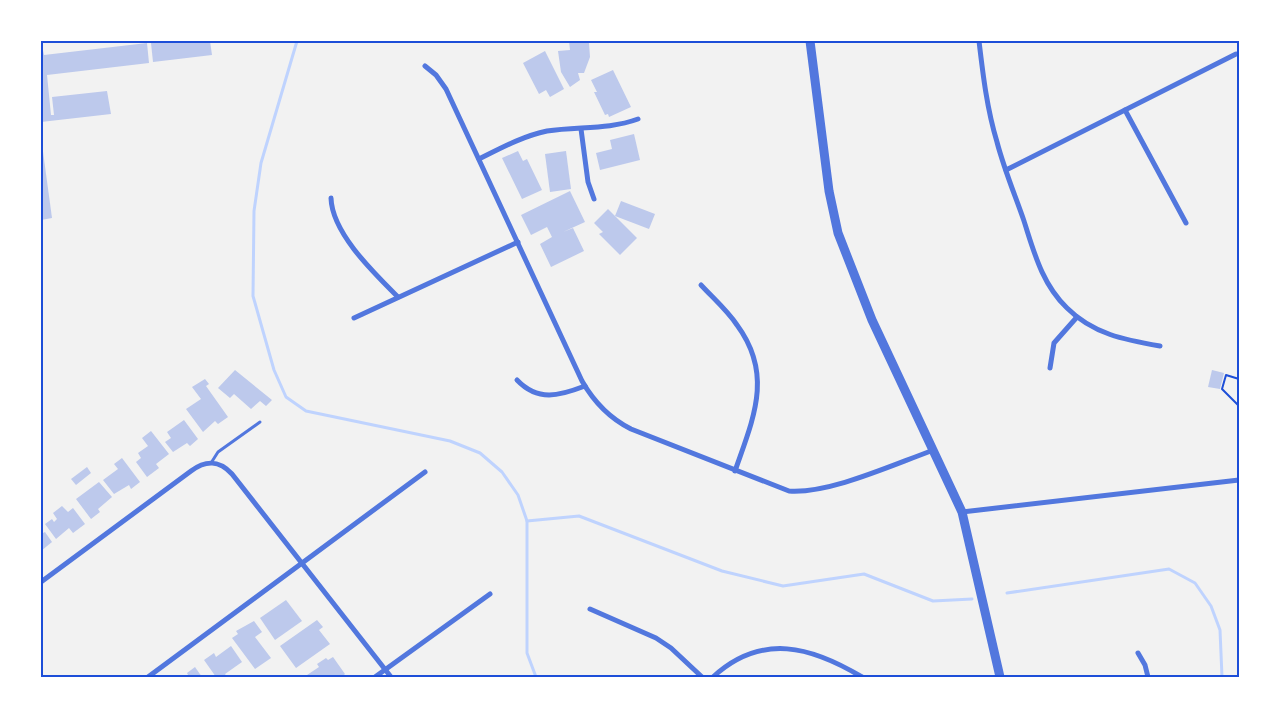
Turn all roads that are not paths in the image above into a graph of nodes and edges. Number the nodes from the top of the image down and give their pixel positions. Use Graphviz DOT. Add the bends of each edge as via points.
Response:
graph roads {
  1 [pos="810,41"];
  2 [pos="979,41"];
  3 [pos="1236,54"];
  4 [pos="425,66"];
  5 [pos="1125,110"];
  6 [pos="638,119"];
  7 [pos="580,129"];
  8 [pos="479,159"];
  9 [pos="1006,170"];
  10 [pos="330,198"];
  11 [pos="594,199"];
  12 [pos="1186,223"];
  13 [pos="518,242"];
  14 [pos="701,285"];
  15 [pos="398,297"];
  16 [pos="1077,317"];
  17 [pos="354,318"];
  18 [pos="1160,346"];
  19 [pos="1050,368"];
  20 [pos="517,380"];
  21 [pos="585,386"];
  22 [pos="260,422"];
  23 [pos="934,450"];
  24 [pos="211,462"];
  25 [pos="735,471"];
  26 [pos="426,472"];
  27 [pos="1239,480"];
  28 [pos="962,512"];
  29 [pos="301,562"];
  30 [pos="41,582"];
  31 [pos="490,594"];
  32 [pos="590,609"];
  33 [pos="1138,653"];
  34 [pos="386,668"];
  35 [pos="148,677"];
  36 [pos="374,677"];
  37 [pos="391,677"];
  38 [pos="702,677"];
  39 [pos="713,677"];
  40 [pos="862,677"];
  41 [pos="1000,677"];
  42 [pos="1148,677"];
  1 -- 23 [label="street" via="829,191 838,233 872,320"];
  2 -- 9 [label="street" via="991,118"];
  3 -- 5 [label="street"];
  4 -- 8 [label="street" via="446,89"];
  5 -- 9 [label="street"];
  5 -- 12 [label="street"];
  6 -- 7 [label="street" via="613,127"];
  7 -- 8 [label="street" via="528,136"];
  7 -- 11 [label="street" via="588,182"];
  8 -- 13 [label="street"];
  9 -- 16 [label="street" via="1044,277 1057,297"];
  10 -- 15 [label="street" via="338,225 372,271"];
  13 -- 15 [label="street"];
  13 -- 21 [label="street"];
  14 -- 25 [label="street" via="743,332 756,366 757,403"];
  15 -- 17 [label="street"];
  16 -- 18 [label="street" via="1089,326 1116,337"];
  16 -- 19 [label="street" via="1054,343"];
  20 -- 21 [label="street" via="530,391 546,396"];
  21 -- 25 [label="street" via="595,402 621,424"];
  22 -- 24 [label="lane" via="218,452"];
  23 -- 25 [label="street" via="827,487 805,491 780,489"];
  23 -- 28 [label="street"];
  24 -- 29 [label="street" via="223,465 232,474"];
  24 -- 30 [label="street" via="191,471"];
  26 -- 29 [label="street"];
  27 -- 28 [label="street"];
  28 -- 41 [label="street"];
  29 -- 34 [label="street"];
  29 -- 35 [label="street"];
  31 -- 34 [label="street"];
  32 -- 38 [label="street" via="656,638"];
  33 -- 42 [label="street"];
  34 -- 36 [label="street"];
  34 -- 37 [label="street"];
  39 -- 40 [label="street" via="751,654 792,649 820,654"];
}
